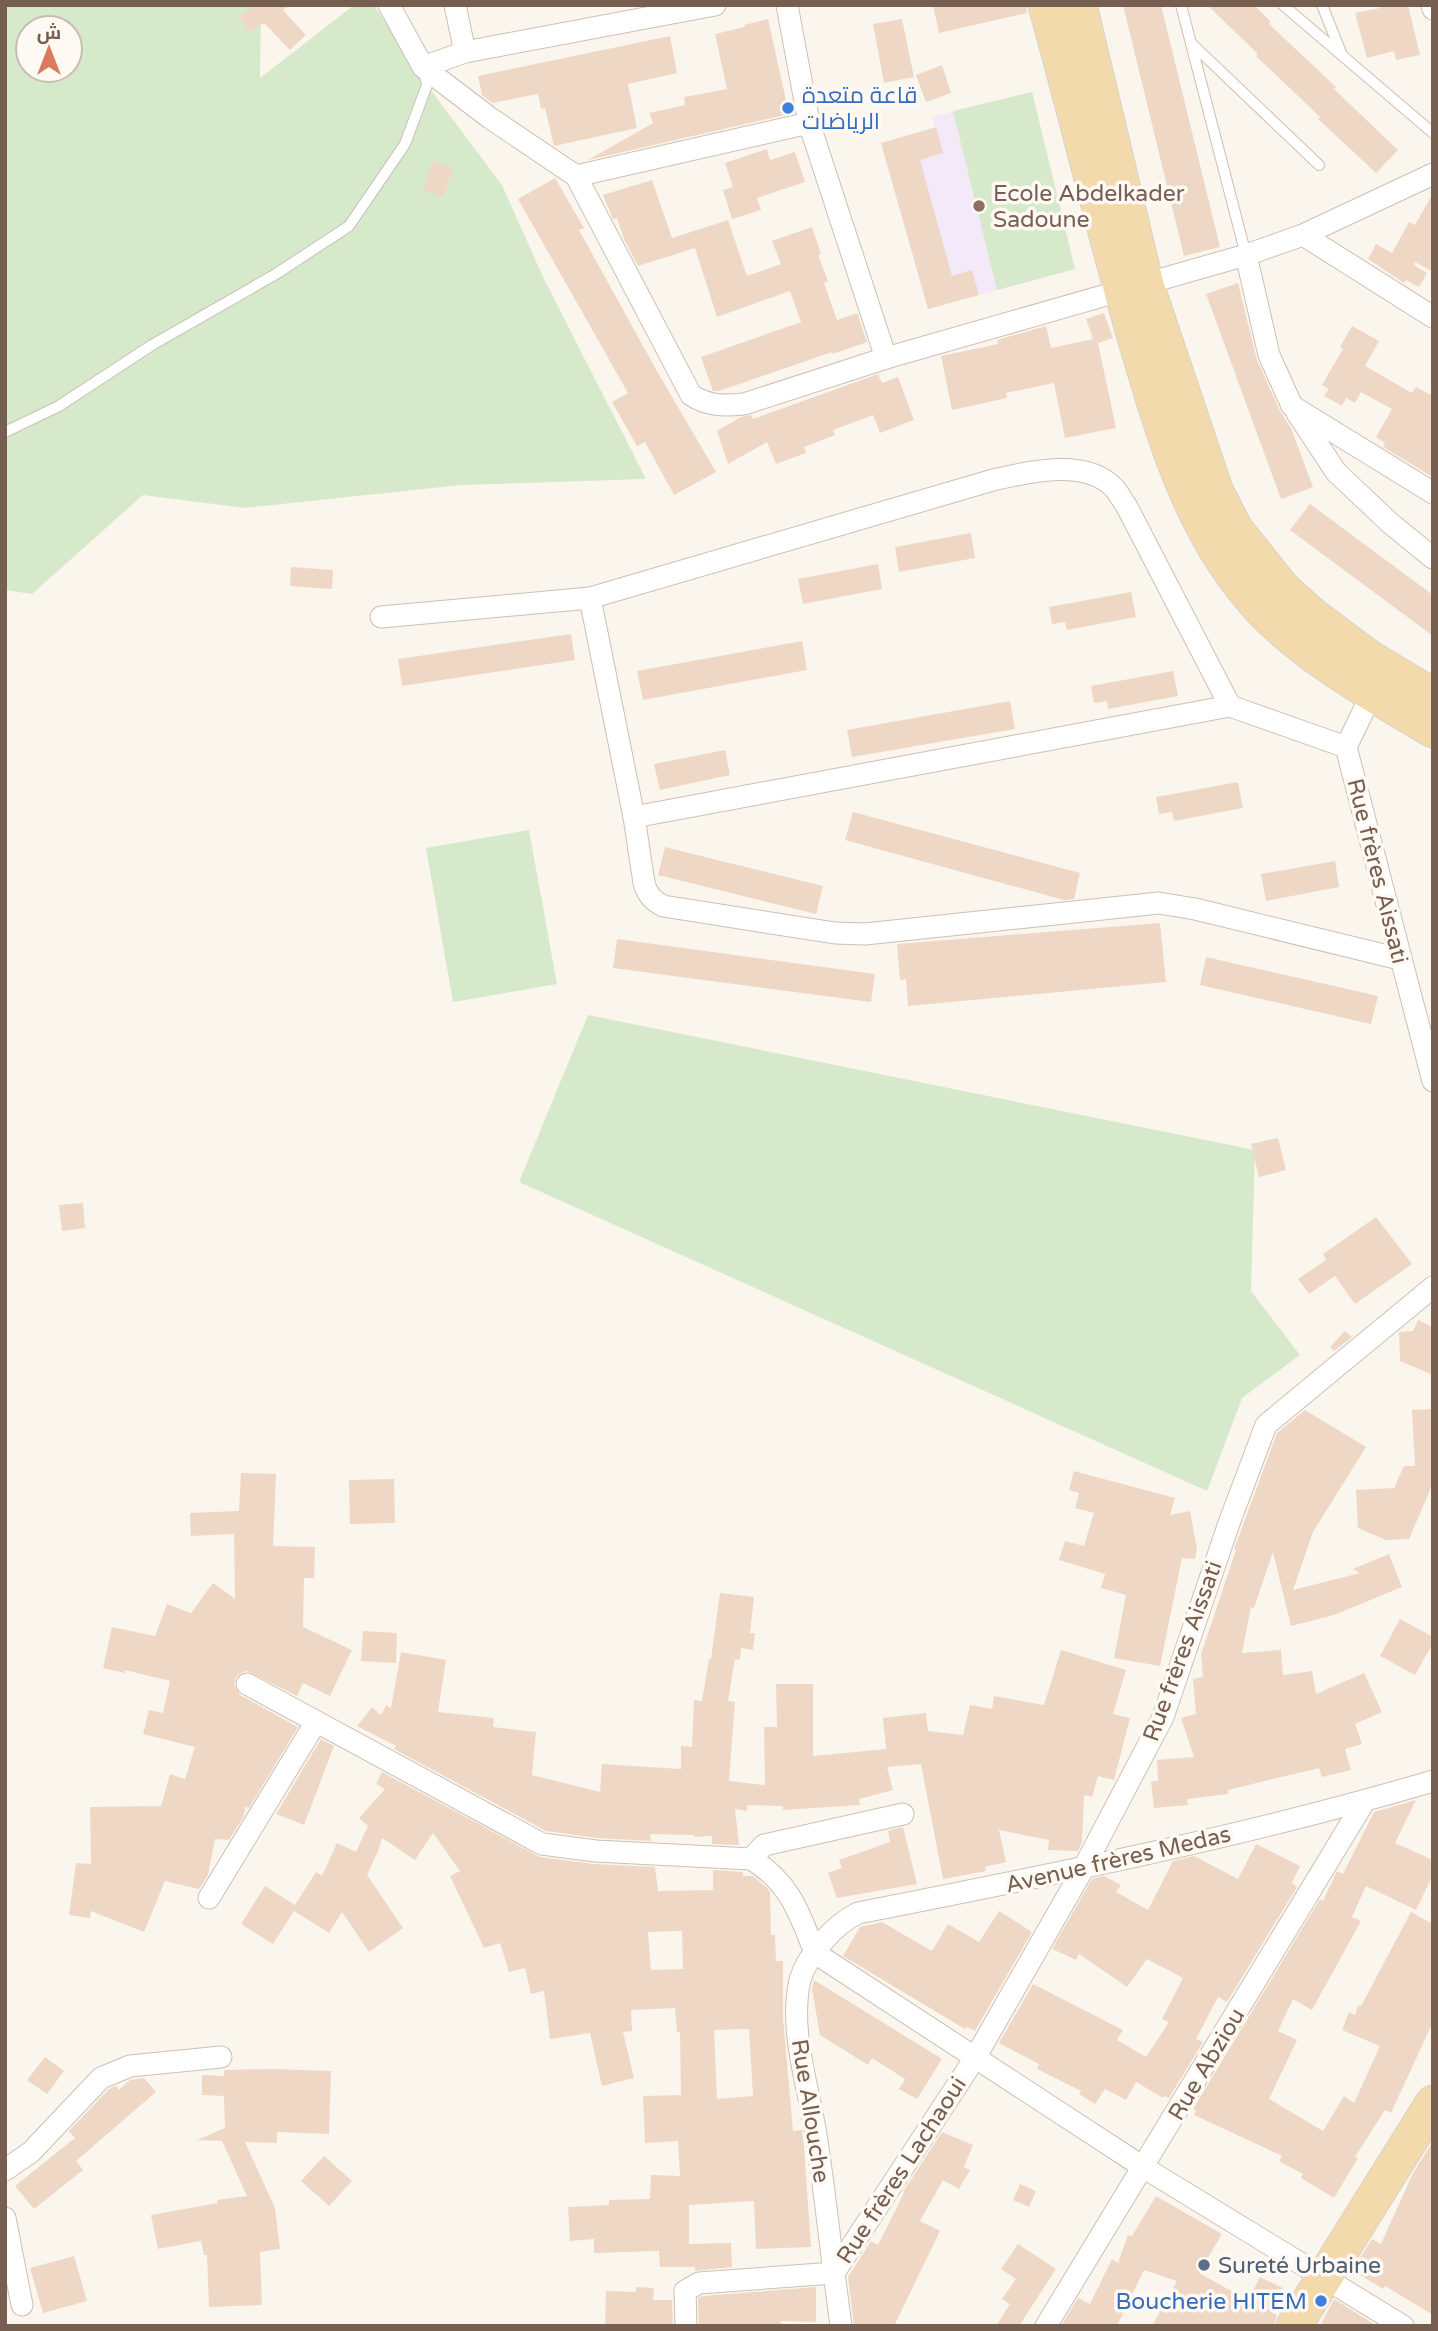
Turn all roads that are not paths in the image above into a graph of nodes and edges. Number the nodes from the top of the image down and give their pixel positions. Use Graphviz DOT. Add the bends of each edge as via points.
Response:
graph roads {
  1 [pos="389,5"];
  2 [pos="455,5"];
  3 [pos="715,5"];
  4 [pos="787,5"];
  5 [pos="1046,5"];
  6 [pos="1079,5"];
  7 [pos="1181,5"];
  8 [pos="1283,5"];
  9 [pos="1322,5"];
  10 [pos="607,15"];
  11 [pos="1191,43"];
  12 [pos="465,52"];
  13 [pos="1343,58"];
  14 [pos="423,66"];
  15 [pos="809,123"];
  16 [pos="1433,132"];
  17 [pos="1319,165"];
  18 [pos="1433,174"];
  19 [pos="576,176"];
  20 [pos="1303,235"];
  21 [pos="1246,255"];
  22 [pos="1134,288"];
  23 [pos="1433,317"];
  24 [pos="886,358"];
  25 [pos="1292,406"];
  26 [pos="5,432"];
  27 [pos="1433,493"];
  28 [pos="1433,558"];
  29 [pos="590,598"];
  30 [pos="381,617"];
  31 [pos="1378,680"];
  32 [pos="1433,696"];
  33 [pos="1230,706"];
  34 [pos="1433,730"];
  35 [pos="1346,747"];
  36 [pos="634,817"];
  37 [pos="1400,959"];
  38 [pos="1433,1081"];
  39 [pos="1433,1287"];
  40 [pos="247,1684"];
  41 [pos="316,1722"];
  42 [pos="1433,1781"];
  43 [pos="1364,1802"];
  44 [pos="904,1814"];
  45 [pos="751,1859"];
  46 [pos="1083,1869"];
  47 [pos="209,1898"];
  48 [pos="815,1953"];
  49 [pos="221,2057"];
  50 [pos="975,2058"];
  51 [pos="1433,2103"];
  52 [pos="1143,2167"];
  53 [pos="5,2170"];
  54 [pos="5,2218"];
  55 [pos="834,2273"];
  56 [pos="1324,2279"];
  57 [pos="22,2305"];
  58 [pos="685,2326"];
  59 [pos="841,2326"];
  60 [pos="1046,2326"];
  61 [pos="1294,2326"];
  62 [pos="1403,2326"];
  1 -- 14 [label="street"];
  2 -- 12 [label="street"];
  3 -- 10 [label="street"];
  4 -- 15 [label="street"];
  5 -- 22 [label="main road"];
  6 -- 22 [label="main road"];
  7 -- 11 [label="lane"];
  8 -- 13 [label="lane"];
  9 -- 13 [label="lane"];
  10 -- 12 [label="street"];
  11 -- 17 [label="lane"];
  11 -- 21 [label="lane"];
  12 -- 14 [label="street"];
  13 -- 16 [label="lane"];
  14 -- 19 [label="street"];
  14 -- 26 [label="lane" via="427,85 405,144 349,226 60,406"];
  15 -- 19 [label="street"];
  15 -- 24 [label="street"];
  18 -- 20 [label="street"];
  19 -- 24 [label="street" via="682,381 703,403 744,404"];
  20 -- 21 [label="street"];
  20 -- 23 [label="street"];
  21 -- 22 [label="street"];
  21 -- 25 [label="street" via="1269,355"];
  22 -- 24 [label="street"];
  22 -- 31 [label="main road" via="1158,415 1190,502 1212,542 1264,611 1295,639"];
  25 -- 27 [label="street"];
  25 -- 28 [label="street" via="1336,472"];
  29 -- 30 [label="street"];
  29 -- 33 [label="street" via="993,480 1062,469 1092,474 1113,487 1127,507"];
  29 -- 36 [label="street"];
  31 -- 32 [label="main road"];
  31 -- 34 [label="main road"];
  31 -- 35 [label="street, Rue frères Aissati"];
  33 -- 35 [label="street"];
  33 -- 36 [label="street"];
  35 -- 37 [label="street, Rue frères Aissati"];
  36 -- 37 [label="street" via="643,883 653,900 673,908 865,934 1159,903"];
  37 -- 38 [label="street, Rue frères Aissati"];
  39 -- 46 [label="street, Rue frères Aissati" via="1266,1425 1163,1717"];
  40 -- 41 [label="street"];
  41 -- 45 [label="street" via="542,1844"];
  41 -- 47 [label="street"];
  42 -- 43 [label="street, Avenue frères Medas"];
  43 -- 46 [label="street, Avenue frères Medas"];
  43 -- 52 [label="street, Rue Abziou"];
  44 -- 45 [label="street" via="764,1845"];
  45 -- 48 [label="street" via="782,1884 798,1909"];
  46 -- 48 [label="street, Avenue frères Medas" via="858,1913 835,1928"];
  46 -- 50 [label="street, Rue frères Aissati"];
  48 -- 50 [label="street"];
  48 -- 55 [label="street, Rue Allouche" via="801,1978 798,2036 816,2131"];
  49 -- 53 [label="street" via="130,2066 101,2078 31,2152"];
  50 -- 52 [label="street"];
  50 -- 55 [label="street, Rue frères Lachaoui"];
  51 -- 56 [label="main road"];
  52 -- 56 [label="street"];
  52 -- 60 [label="street, Rue Abziou"];
  54 -- 57 [label="street"];
  55 -- 58 [label="street" via="699,2283 685,2291"];
  55 -- 59 [label="street, Rue frères Lachaoui"];
  56 -- 61 [label="main road"];
  56 -- 62 [label="street"];
}
